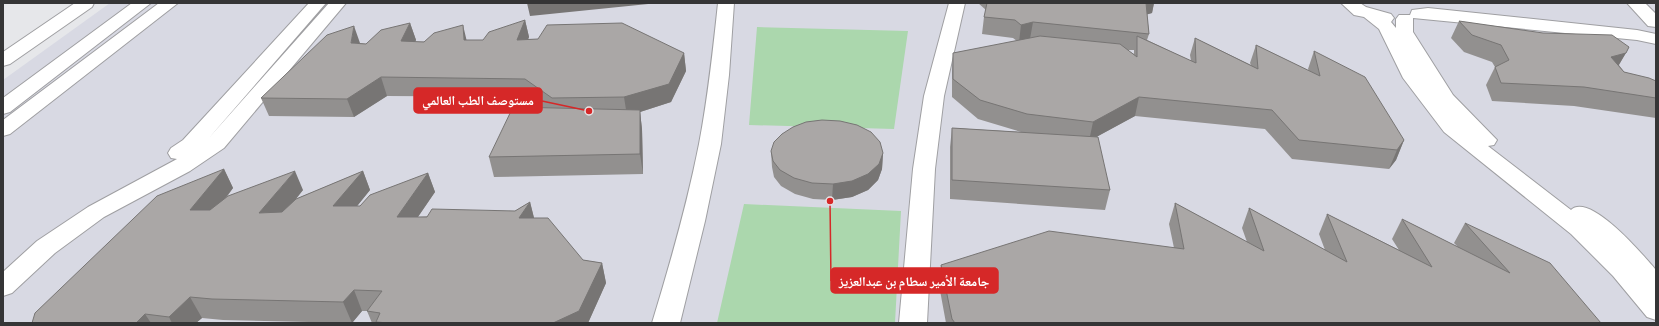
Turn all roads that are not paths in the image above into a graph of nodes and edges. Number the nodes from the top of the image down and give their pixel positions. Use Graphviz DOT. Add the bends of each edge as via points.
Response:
graph roads {
  1 [pos="61,3"];
  2 [pos="86,3"];
  3 [pos="143,3"];
  4 [pos="170,3"];
  5 [pos="318,3"];
  6 [pos="338,3"];
  7 [pos="726,3"];
  8 [pos="957,3"];
  9 [pos="1349,3"];
  10 [pos="1635,3"];
  11 [pos="1413,10"];
  12 [pos="1371,15"];
  13 [pos="1653,30"];
  14 [pos="3,42"];
  15 [pos="3,60"];
  16 [pos="3,108"];
  17 [pos="3,130"];
  18 [pos="3,268"];
  19 [pos="1656,286"];
  20 [pos="3,287"];
  21 [pos="1656,310"];
  22 [pos="666,323"];
  23 [pos="913,323"];
  1 -- 14 [label="street"];
  2 -- 15 [label="street"];
  3 -- 16 [label="street"];
  4 -- 17 [label="street"];
  5 -- 18 [label="street" via="191,145 59,221"];
  6 -- 20 [label="street" via="216,143 182,166 96,212 46,247"];
  7 -- 22 [label="street" via="721,67 711,134 701,186"];
  8 -- 23 [label="street" via="934,96 924,169"];
  9 -- 12 [label="street"];
  10 -- 13 [label="street"];
  11 -- 12 [label="street" via="1389,18"];
  11 -- 13 [label="street" via="1630,34"];
  11 -- 19 [label="street" via="1404,32 1445,99 1493,146 1611,236"];
  12 -- 21 [label="street" via="1386,26 1413,78 1451,128 1580,228 1622,270"];
}
